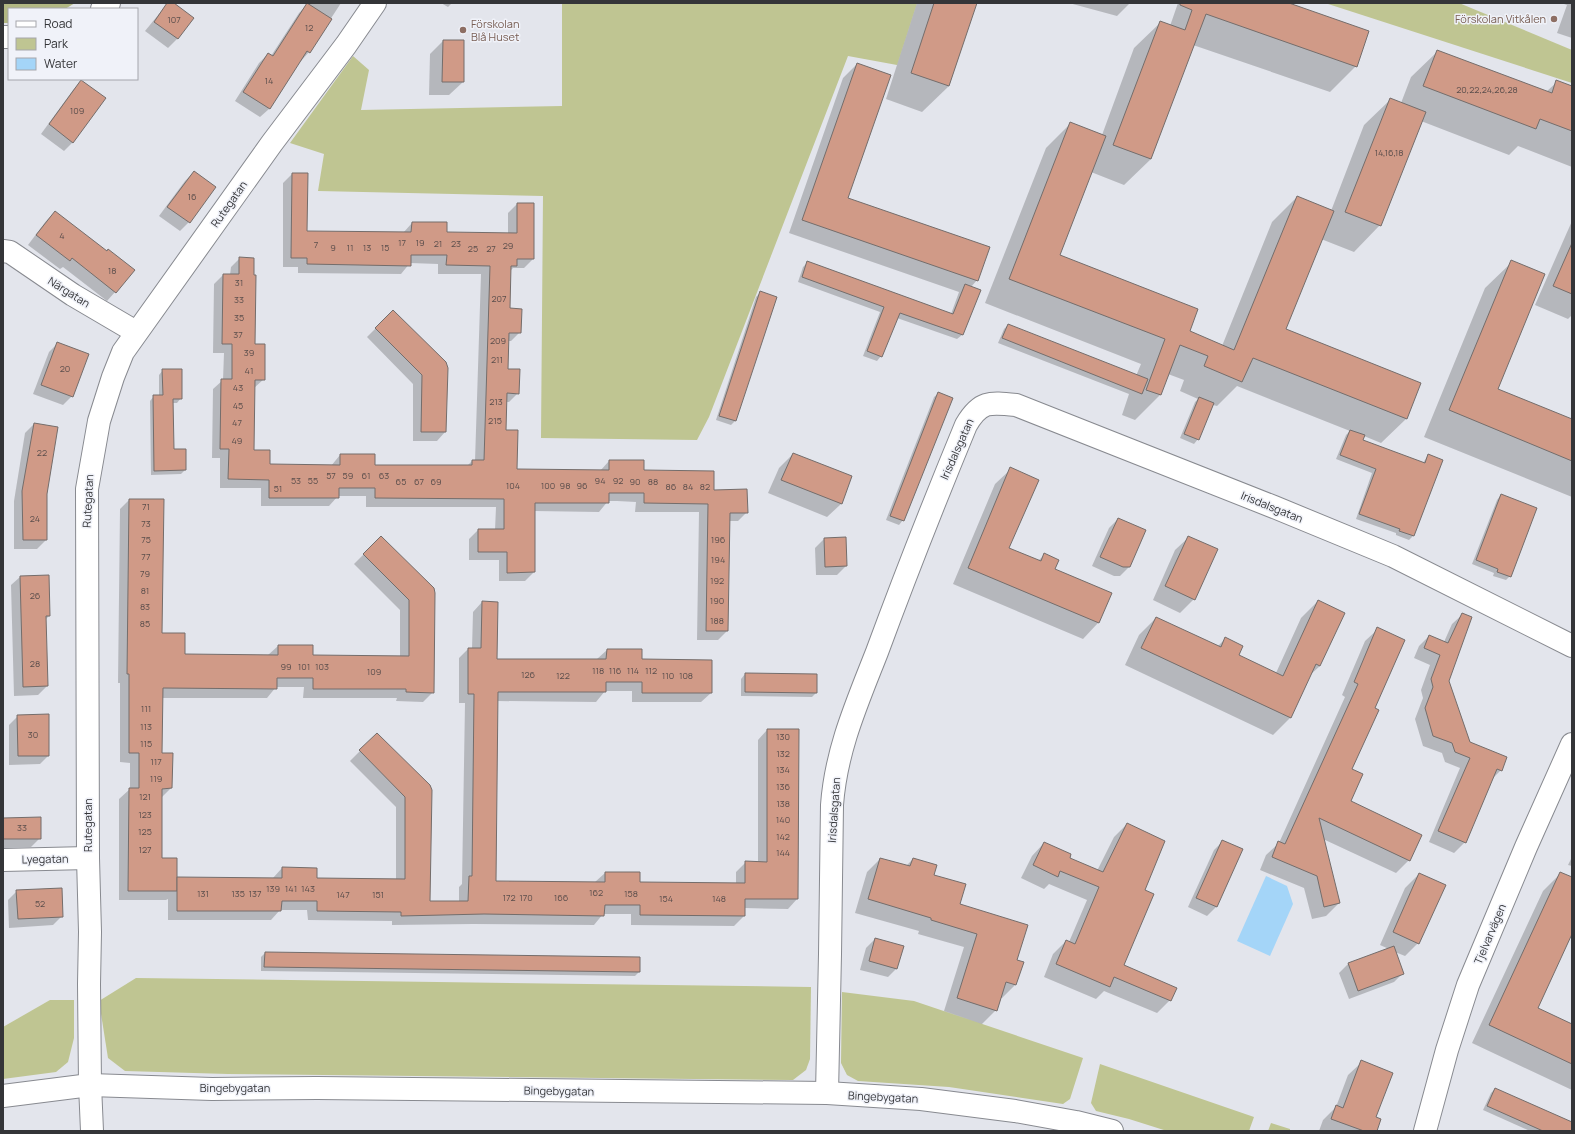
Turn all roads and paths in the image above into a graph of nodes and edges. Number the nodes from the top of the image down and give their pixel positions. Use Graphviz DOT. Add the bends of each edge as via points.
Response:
graph roads {
  1 [pos="374,3"];
  2 [pos="3,251"];
  3 [pos="136,332"];
  4 [pos="1572,646"];
  5 [pos="1572,744"];
  6 [pos="88,858"];
  7 [pos="3,860"];
  8 [pos="90,1085"];
  9 [pos="827,1093"];
  10 [pos="3,1096"];
  11 [pos="92,1131"];
  12 [pos="1112,1131"];
  13 [pos="1425,1131"];
  1 -- 3 [label="street, Rutegatan"];
  2 -- 3 [label="street, Närgatan" via="10,252 73,295"];
  3 -- 6 [label="street, Rutegatan" via="123,352 99,421 87,489"];
  4 -- 9 [label="street, Irisdalsgatan" via="1393,556 1274,507 1016,405 997,403 982,406 966,425 899,592 843,742 834,781"];
  5 -- 13 [label="street, Tjelvarvägen" via="1468,985 1446,1050"];
  6 -- 7 [label="street, Lyegatan"];
  6 -- 8 [label="street, Rutegatan"];
  8 -- 9 [label="street, Bingebygatan" via="212,1089"];
  8 -- 10 [label="street, Bingebygatan"];
  8 -- 11 [label="street, Rutegatan"];
  9 -- 12 [label="street, Bingebygatan" via="921,1099 1015,1111"];
}
